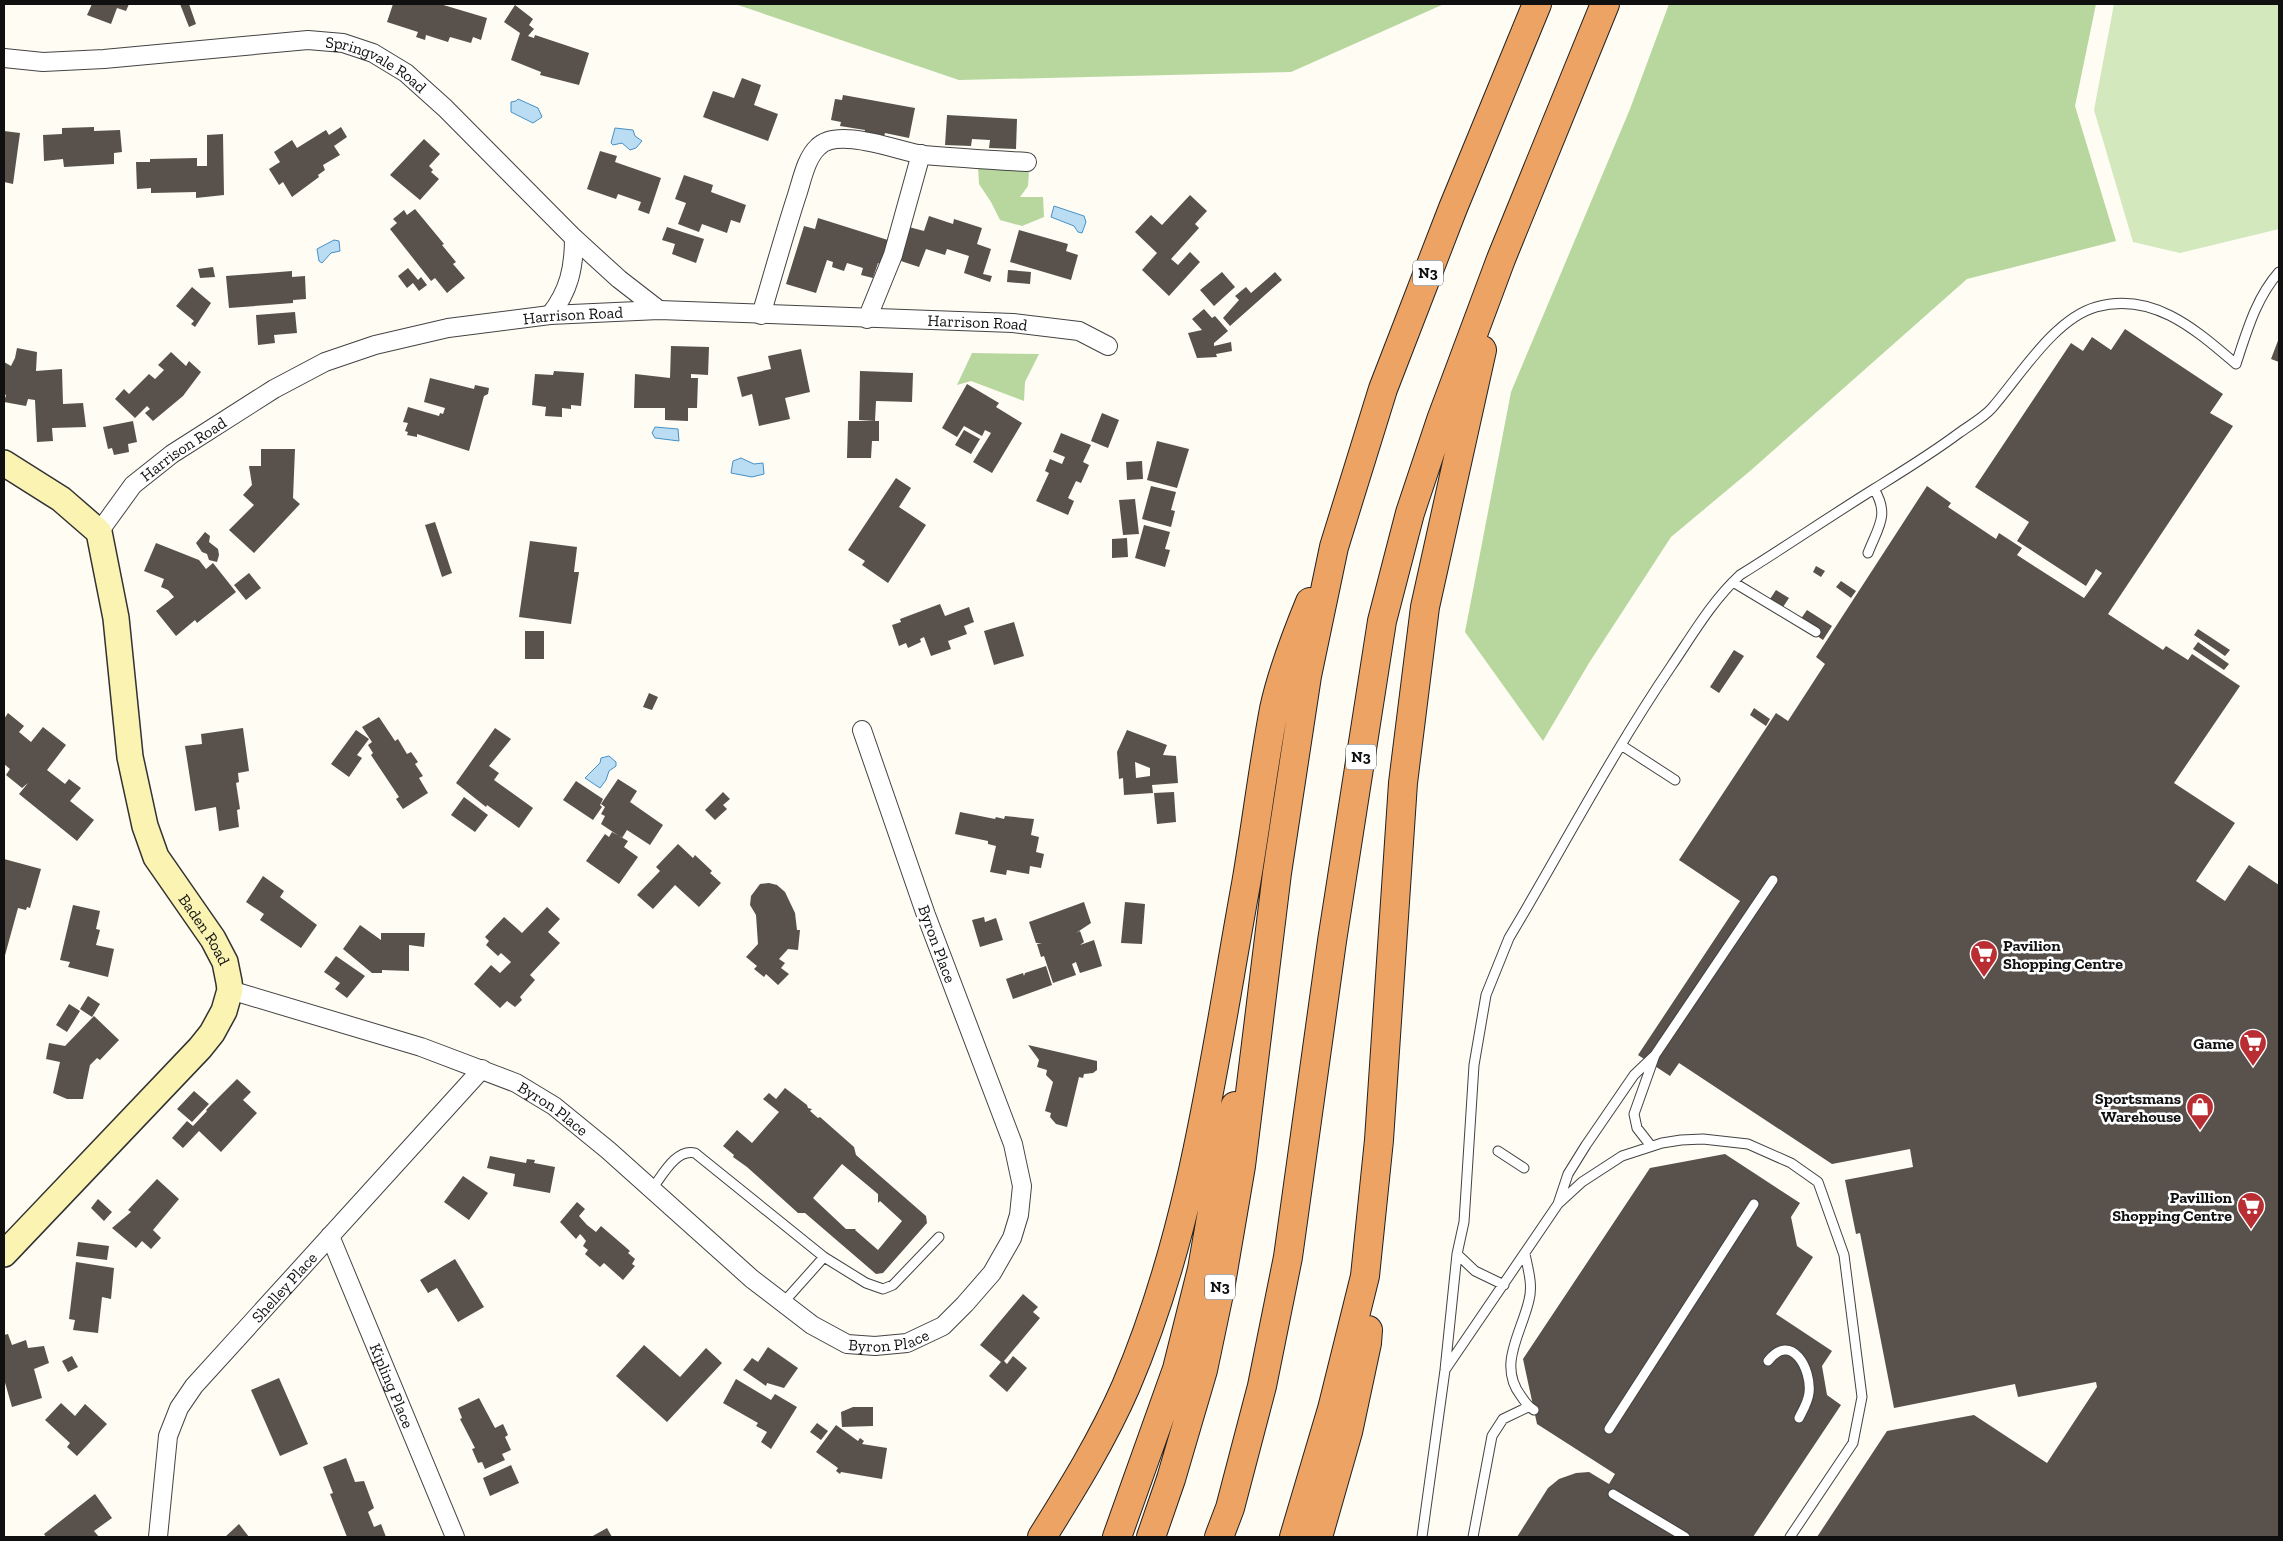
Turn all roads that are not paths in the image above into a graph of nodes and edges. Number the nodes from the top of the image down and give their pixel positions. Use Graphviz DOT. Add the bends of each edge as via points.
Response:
graph roads {
  1 [pos="1537,4"];
  2 [pos="1605,4"];
  3 [pos="4,58"];
  4 [pos="921,154"];
  5 [pos="1027,162"];
  6 [pos="574,238"];
  7 [pos="1501,260"];
  8 [pos="2279,272"];
  9 [pos="659,310"];
  10 [pos="550,315"];
  11 [pos="761,315"];
  12 [pos="867,319"];
  13 [pos="1108,346"];
  14 [pos="4,463"];
  15 [pos="1874,489"];
  16 [pos="100,532"];
  17 [pos="1334,547"];
  18 [pos="1868,553"];
  19 [pos="1732,582"];
  20 [pos="1816,632"];
  21 [pos="862,730"];
  22 [pos="1621,745"];
  23 [pos="1675,780"];
  24 [pos="1773,880"];
  25 [pos="230,990"];
  26 [pos="1256,1030"];
  27 [pos="1655,1056"];
  28 [pos="482,1069"];
  29 [pos="1651,1146"];
  30 [pos="1498,1151"];
  31 [pos="1524,1168"];
  32 [pos="652,1189"];
  33 [pos="1558,1204"];
  34 [pos="1754,1204"];
  35 [pos="330,1236"];
  36 [pos="939,1237"];
  37 [pos="4,1254"];
  38 [pos="1457,1254"];
  39 [pos="1525,1254"];
  40 [pos="824,1257"];
  41 [pos="1365,1276"];
  42 [pos="1504,1285"];
  43 [pos="783,1303"];
  44 [pos="1768,1361"];
  45 [pos="1445,1370"];
  46 [pos="1799,1418"];
  47 [pos="1609,1429"];
  48 [pos="1613,1494"];
  49 [pos="158,1537"];
  50 [pos="455,1537"];
  51 [pos="1042,1537"];
  52 [pos="1117,1537"];
  53 [pos="1151,1537"];
  54 [pos="1219,1537"];
  55 [pos="1294,1537"];
  56 [pos="1318,1537"];
  57 [pos="1422,1537"];
  58 [pos="1473,1537"];
  59 [pos="1685,1537"];
  60 [pos="1790,1537"];
  1 -- 17 [label="highway, N3" via="1383,389"];
  2 -- 7 [label="highway, N3"];
  3 -- 6 [label="street, Springvale Road" via="43,62 299,40 343,43 373,53 406,74 490,151"];
  4 -- 5 [label="street"];
  4 -- 11 [label="street" via="856,141 824,142 817,147 802,180"];
  4 -- 12 [label="street" via="893,255"];
  6 -- 9 [label="street, Springvale Road"];
  6 -- 10 [label="street" via="571,276 562,298"];
  7 -- 41 [label="highway" via="1426,607 1403,783 1379,1140"];
  7 -- 54 [label="highway, N3" via="1440,420 1413,504 1382,621 1332,942 1288,1257 1262,1386 1230,1508"];
  8 -- 15 [label="lane" via="2252,315 2236,364 2195,330 2154,307 2129,303 2097,306 2077,314 2062,327 1990,410 1916,464"];
  9 -- 10 [label="street, Harrison Road"];
  9 -- 11 [label="street, Harrison Road"];
  10 -- 16 [label="street, Harrison Road" via="448,328 375,345 325,362 274,389 172,454 133,485"];
  11 -- 12 [label="street, Harrison Road"];
  12 -- 13 [label="street, Harrison Road" via="1013,323 1079,331"];
  14 -- 16 [label="street" via="61,499"];
  15 -- 18 [label="lane" via="1882,502 1883,513"];
  15 -- 19 [label="lane"];
  16 -- 25 [label="street, Baden Road" via="116,618 130,757 145,826 156,857 213,939 225,962"];
  17 -- 26 [label="highway, N3" via="1307,676"];
  17 -- 51 [label="highway" via="1294,640 1274,707 1248,872 1192,1180 1159,1297 1126,1387"];
  19 -- 20 [label="lane"];
  19 -- 22 [label="lane" via="1706,614"];
  21 -- 43 [label="street, Byron Place" via="926,915 1013,1144 1022,1186 1019,1215 1012,1238 992,1273 965,1304 943,1326 907,1343 847,1344 812,1325"];
  22 -- 23 [label="lane"];
  22 -- 38 [label="lane" via="1513,930 1486,995 1474,1065 1464,1222"];
  24 -- 27 [label="lane"];
  25 -- 28 [label="street, Byron Place" via="421,1047"];
  25 -- 37 [label="street, Baden Road" via="219,1022 200,1048"];
  26 -- 52 [label="highway" via="1224,1143 1202,1269 1177,1370"];
  26 -- 53 [label="highway, N3" via="1241,1166 1218,1298 1203,1370"];
  27 -- 29 [label="lane" via="1634,1114 1637,1128"];
  27 -- 33 [label="lane" via="1634,1075 1586,1145 1568,1174"];
  28 -- 32 [label="street, Byron Place" via="516,1083 554,1106"];
  28 -- 35 [label="street, Shelley Place"];
  29 -- 33 [label="lane" via="1606,1165"];
  29 -- 60 [label="lane" via="1703,1139 1748,1144 1791,1163 1818,1182 1844,1255 1862,1397 1860,1418 1853,1443"];
  30 -- 31 [label="lane"];
  32 -- 40 [label="lane" via="683,1152 695,1153"];
  32 -- 43 [label="street, Byron Place"];
  33 -- 39 [label="lane"];
  34 -- 47 [label="lane"];
  35 -- 49 [label="street, Shelley Place" via="194,1386 179,1408 168,1436"];
  35 -- 50 [label="street, Kipling Place"];
  36 -- 40 [label="lane" via="893,1285 883,1289 866,1283"];
  38 -- 42 [label="lane" via="1476,1271"];
  38 -- 45 [label="lane"];
  39 -- 42 [label="lane"];
  39 -- 58 [label="lane" via="1531,1287 1513,1345 1511,1365 1517,1391 1531,1408 1503,1419 1492,1436"];
  40 -- 43 [label="lane"];
  41 -- 55 [label="highway" via="1332,1409"];
  41 -- 56 [label="highway" via="1369,1310 1367,1342 1348,1432"];
  42 -- 45 [label="lane"];
  44 -- 46 [label="lane" via="1780,1351 1786,1351 1805,1363 1810,1392"];
  45 -- 57 [label="lane"];
  48 -- 59 [label="lane"];
}
